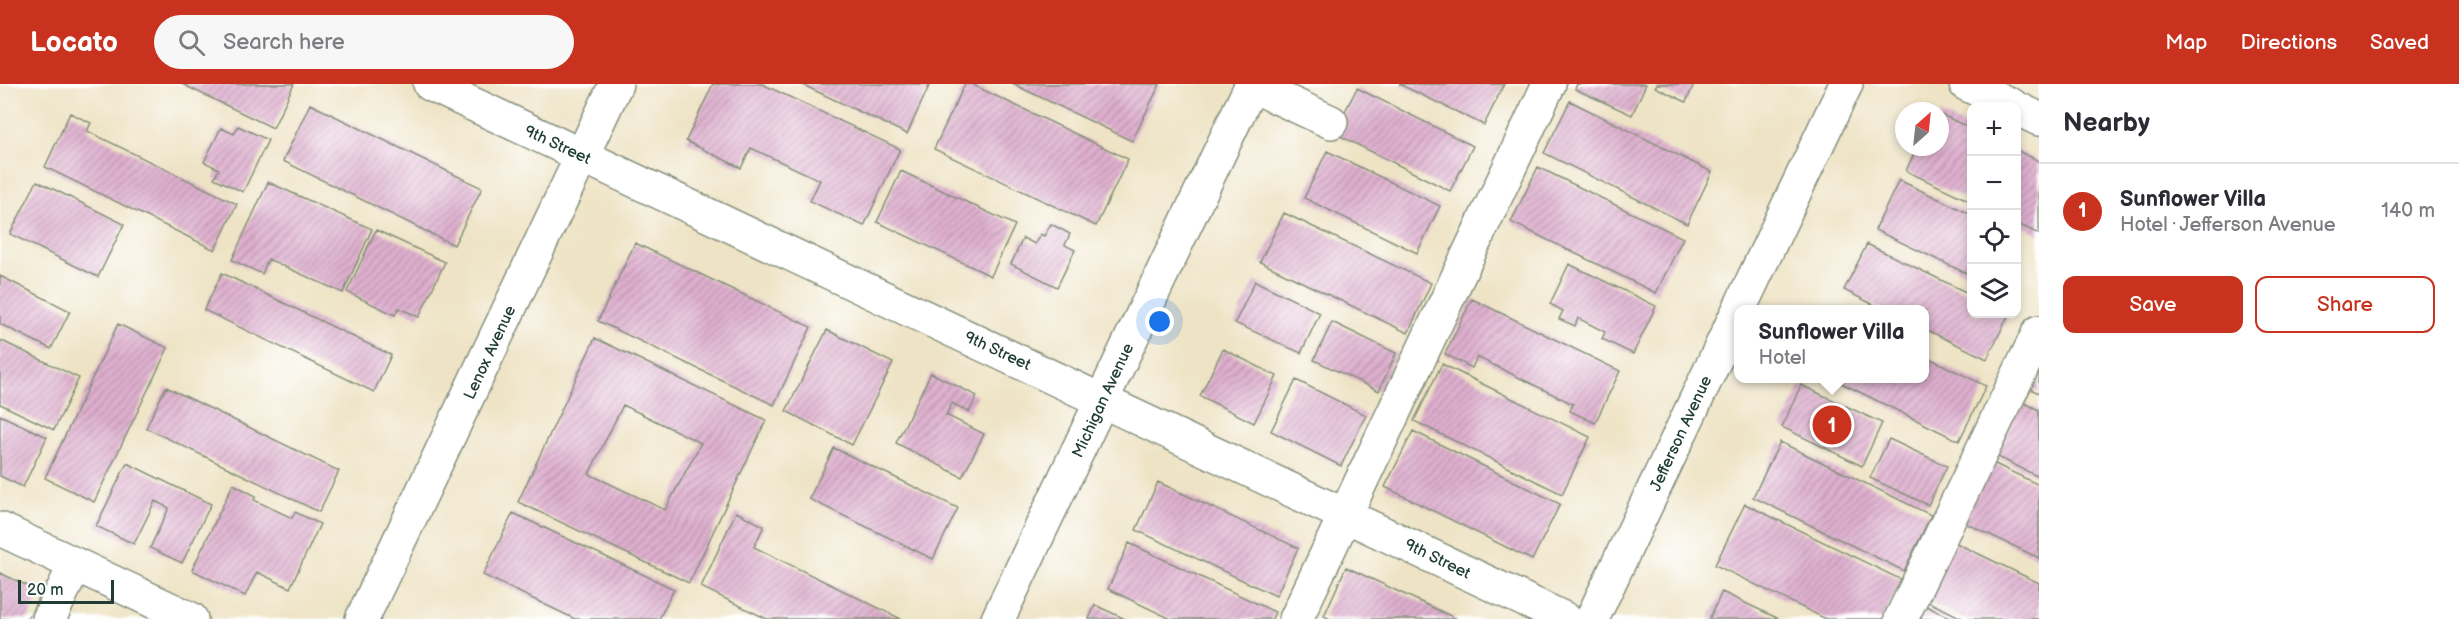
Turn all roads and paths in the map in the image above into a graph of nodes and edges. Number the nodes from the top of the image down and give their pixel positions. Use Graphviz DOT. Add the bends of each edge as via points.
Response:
graph roads {
  1 [pos="430,84"];
  2 [pos="616,84"];
  3 [pos="1549,84"];
  4 [pos="1846,84"];
  5 [pos="1966,84"];
  6 [pos="1251,85"];
  7 [pos="2004,102"];
  8 [pos="2021,110"];
  9 [pos="2039,119"];
  10 [pos="1331,122"];
  11 [pos="583,155"];
  12 [pos="1741,305"];
  13 [pos="1734,320"];
  14 [pos="2039,332"];
  15 [pos="1102,399"];
  16 [pos="1346,514"];
  17 [pos="0,529"];
  18 [pos="75,565"];
  19 [pos="49,619"];
  20 [pos="190,619"];
  21 [pos="362,619"];
  22 [pos="998,619"];
  23 [pos="1296,619"];
  24 [pos="1565,619"];
  25 [pos="1592,619"];
  26 [pos="1901,619"];
  1 -- 11 [label="street, 9th Street"];
  2 -- 11 [label="street, Lenox Avenue"];
  3 -- 16 [label="street"];
  4 -- 12 [label="street, Jefferson Avenue"];
  5 -- 7 [label="street"];
  6 -- 10 [label="street"];
  6 -- 15 [label="street, Michigan Avenue"];
  8 -- 9 [label="street"];
  11 -- 15 [label="street, 9th Street"];
  11 -- 21 [label="street, Lenox Avenue"];
  13 -- 25 [label="street, Jefferson Avenue"];
  14 -- 26 [label="street"];
  15 -- 16 [label="street, 9th Street"];
  15 -- 22 [label="street, Michigan Avenue"];
  16 -- 23 [label="street"];
  16 -- 24 [label="street, 9th Street"];
  17 -- 18 [label="street"];
  18 -- 19 [label="street"];
  18 -- 20 [label="street"];
}
